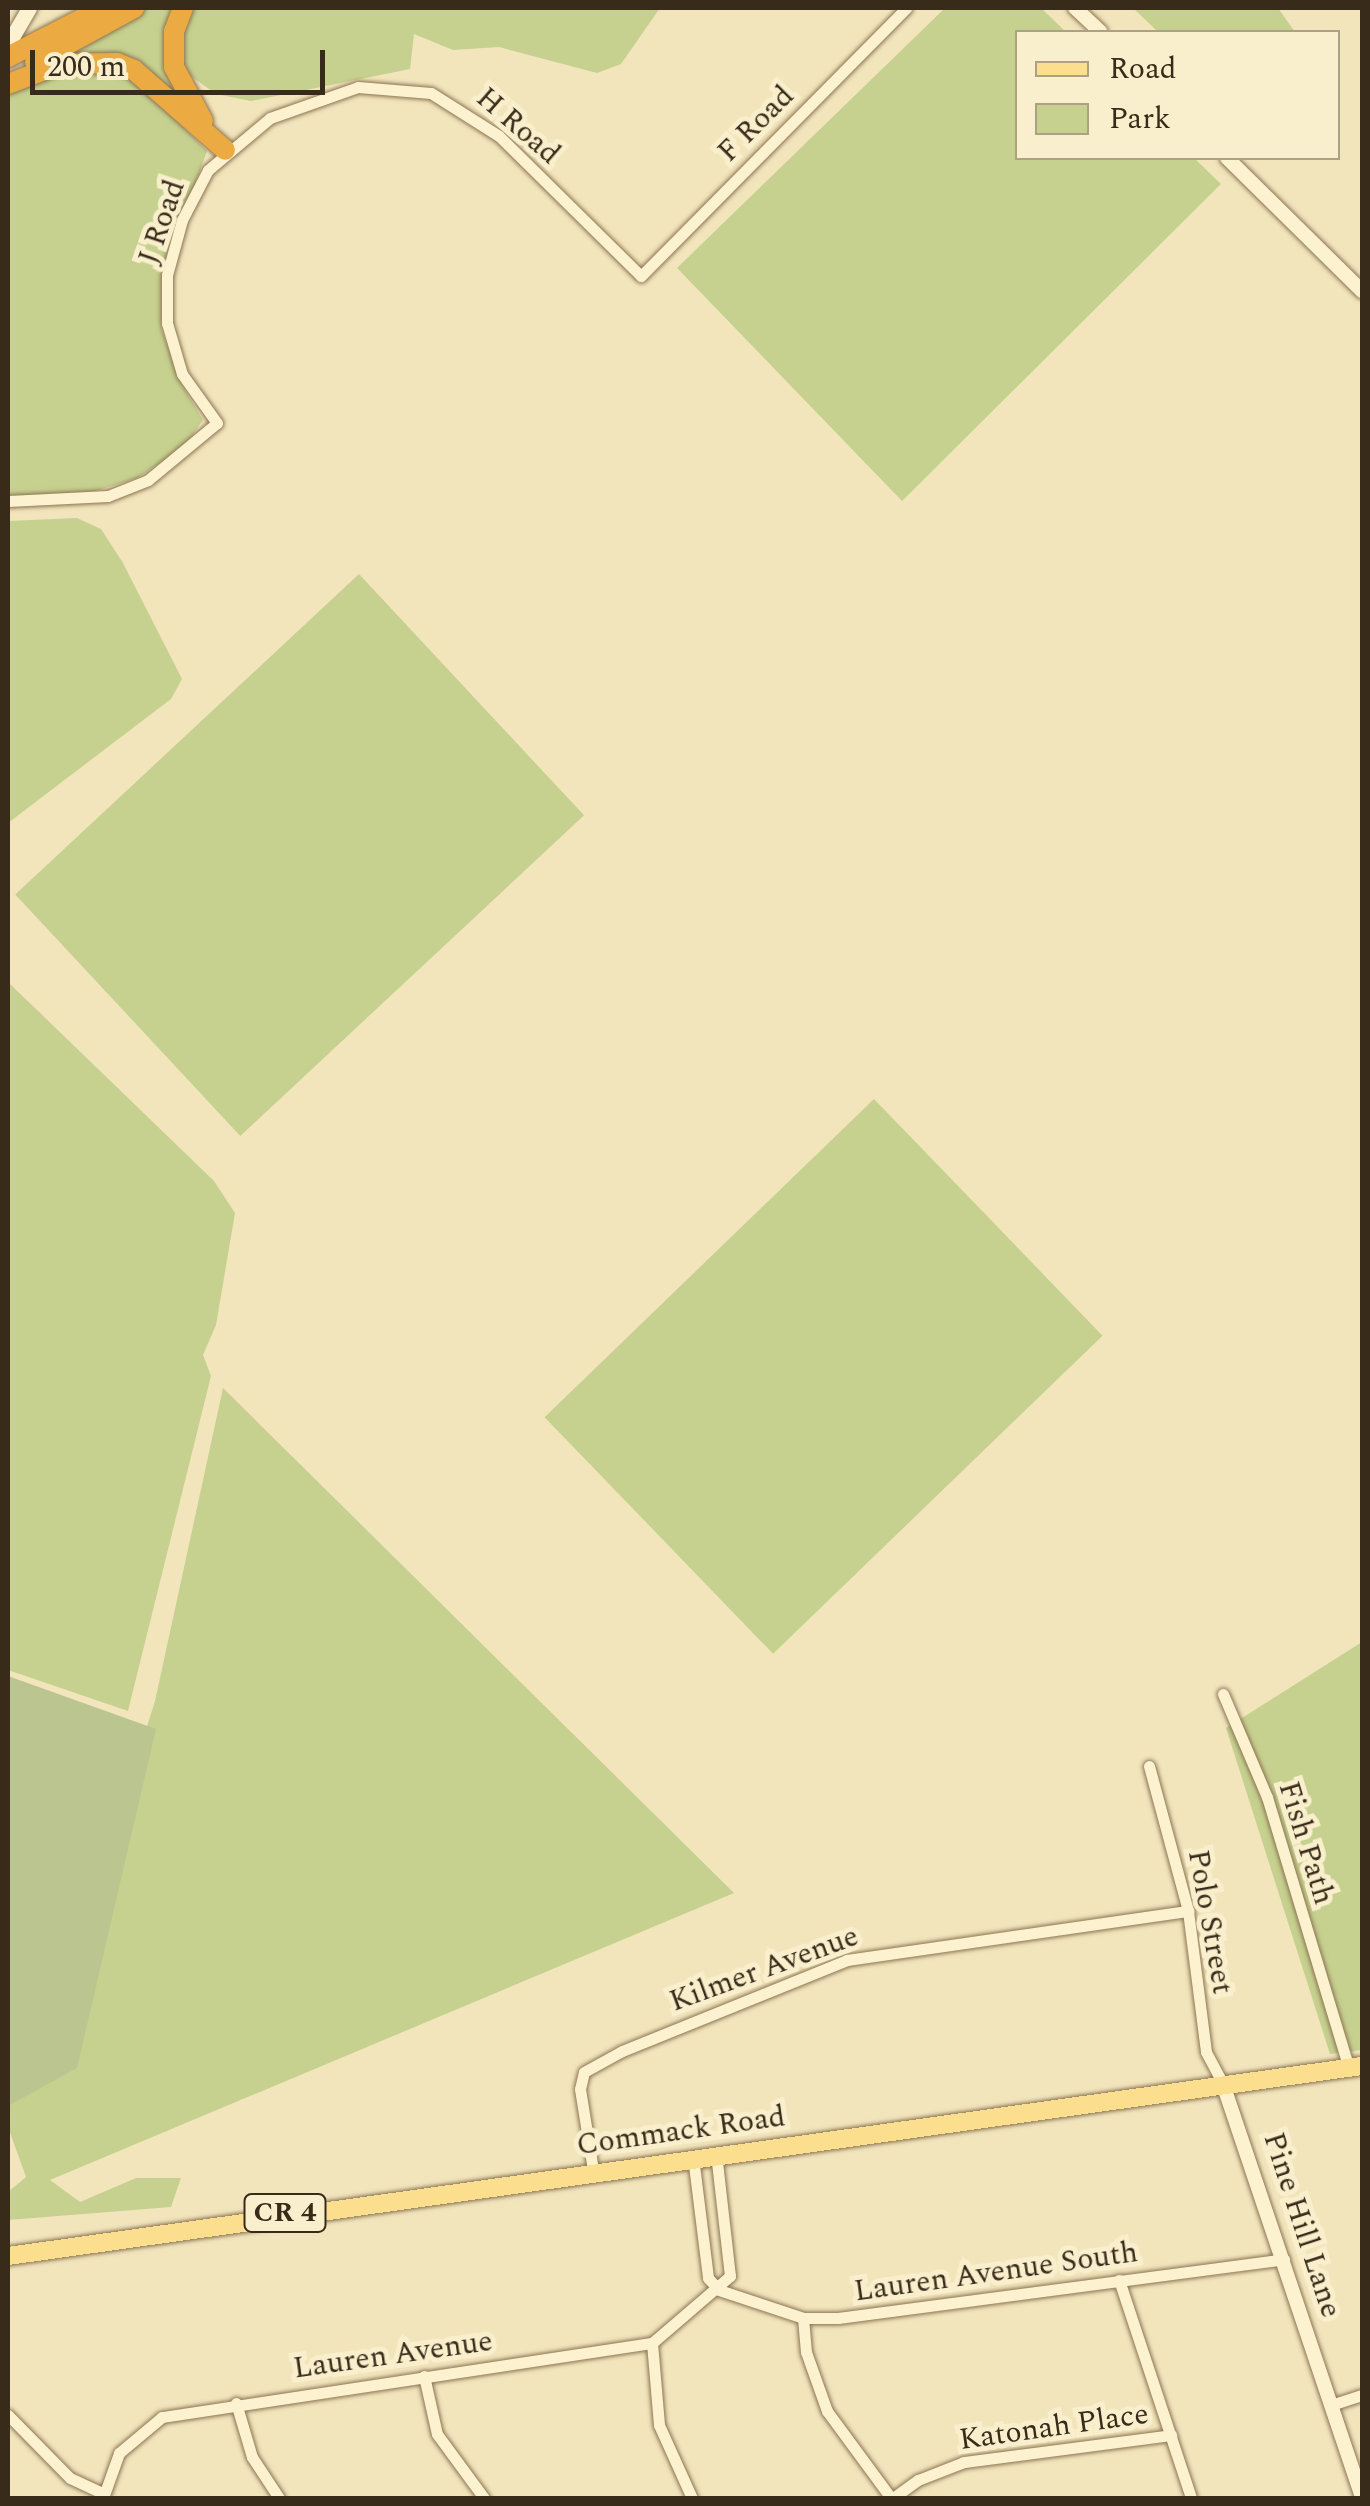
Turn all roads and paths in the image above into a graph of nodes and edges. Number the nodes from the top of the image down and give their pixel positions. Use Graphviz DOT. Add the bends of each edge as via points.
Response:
graph roads {
  1 [pos="103,8"];
  2 [pos="134,8"];
  3 [pos="183,8"];
  4 [pos="906,8"];
  5 [pos="1075,8"];
  6 [pos="25,11"];
  7 [pos="1099,30"];
  8 [pos="8,44"];
  9 [pos="8,57"];
  10 [pos="8,81"];
  11 [pos="225,150"];
  12 [pos="1230,160"];
  13 [pos="641,276"];
  14 [pos="1362,291"];
  15 [pos="8,501"];
  16 [pos="1223,1694"];
  17 [pos="1149,1766"];
  18 [pos="1188,1911"];
  19 [pos="1356,2067"];
  20 [pos="1223,2084"];
  21 [pos="716,2154"];
  22 [pos="693,2157"];
  23 [pos="593,2170"];
  24 [pos="8,2256"];
  25 [pos="1284,2260"];
  26 [pos="1119,2280"];
  27 [pos="718,2290"];
  28 [pos="803,2318"];
  29 [pos="652,2343"];
  30 [pos="424,2376"];
  31 [pos="1362,2395"];
  32 [pos="236,2403"];
  33 [pos="1330,2404"];
  34 [pos="8,2415"];
  35 [pos="1171,2435"];
  36 [pos="103,2496"];
  37 [pos="278,2498"];
  38 [pos="484,2498"];
  39 [pos="692,2498"];
  40 [pos="892,2498"];
  41 [pos="1191,2498"];
  42 [pos="1362,2498"];
  1 -- 9 [label="highway"];
  2 -- 10 [label="highway"];
  3 -- 11 [label="highway" via="174,32 174,66 189,102"];
  4 -- 13 [label="street, F Road"];
  5 -- 7 [label="street"];
  6 -- 8 [label="main road"];
  10 -- 11 [label="highway" via="60,64 117,63 134,70"];
  11 -- 13 [label="street, H Road" via="270,118 333,92 431,92 498,136"];
  11 -- 15 [label="street, J Road" via="182,220 166,301 182,374 218,424 148,480 108,496"];
  12 -- 14 [label="street"];
  16 -- 19 [label="street, Fish Path" via="1267,1797"];
  17 -- 18 [label="street, Polo Street"];
  18 -- 20 [label="street, Polo Street" via="1206,2052"];
  18 -- 23 [label="street, Kilmer Avenue" via="847,1960 622,2050 584,2072 580,2089"];
  19 -- 20 [label="main road, Commack Road / CR 4"];
  20 -- 21 [label="main road, Commack Road / CR 4"];
  20 -- 25 [label="street, Pine Hill Lane"];
  21 -- 22 [label="main road, Commack Road / CR 4"];
  21 -- 27 [label="street" via="730,2276"];
  22 -- 23 [label="main road, Commack Road / CR 4"];
  22 -- 27 [label="street" via="708,2278"];
  23 -- 24 [label="main road, Commack Road / CR 4"];
  25 -- 26 [label="street, Lauren Avenue South"];
  25 -- 33 [label="street, Pine Hill Lane"];
  26 -- 28 [label="street, Lauren Avenue South"];
  26 -- 35 [label="street"];
  27 -- 28 [label="street, Lauren Avenue South"];
  27 -- 29 [label="street" via="676,2317"];
  28 -- 40 [label="street" via="806,2352 827,2411"];
  29 -- 30 [label="street, Lauren Avenue"];
  29 -- 39 [label="street" via="659,2425"];
  30 -- 32 [label="street, Lauren Avenue"];
  30 -- 38 [label="street" via="437,2434"];
  31 -- 33 [label="street"];
  32 -- 36 [label="street, Lauren Avenue" via="162,2416 136,2433 119,2452"];
  32 -- 37 [label="street" via="252,2457"];
  33 -- 42 [label="street, Pine Hill Lane"];
  34 -- 36 [label="street" via="70,2478"];
  35 -- 40 [label="street, Katonah Place" via="964,2462"];
  35 -- 41 [label="street"];
}
